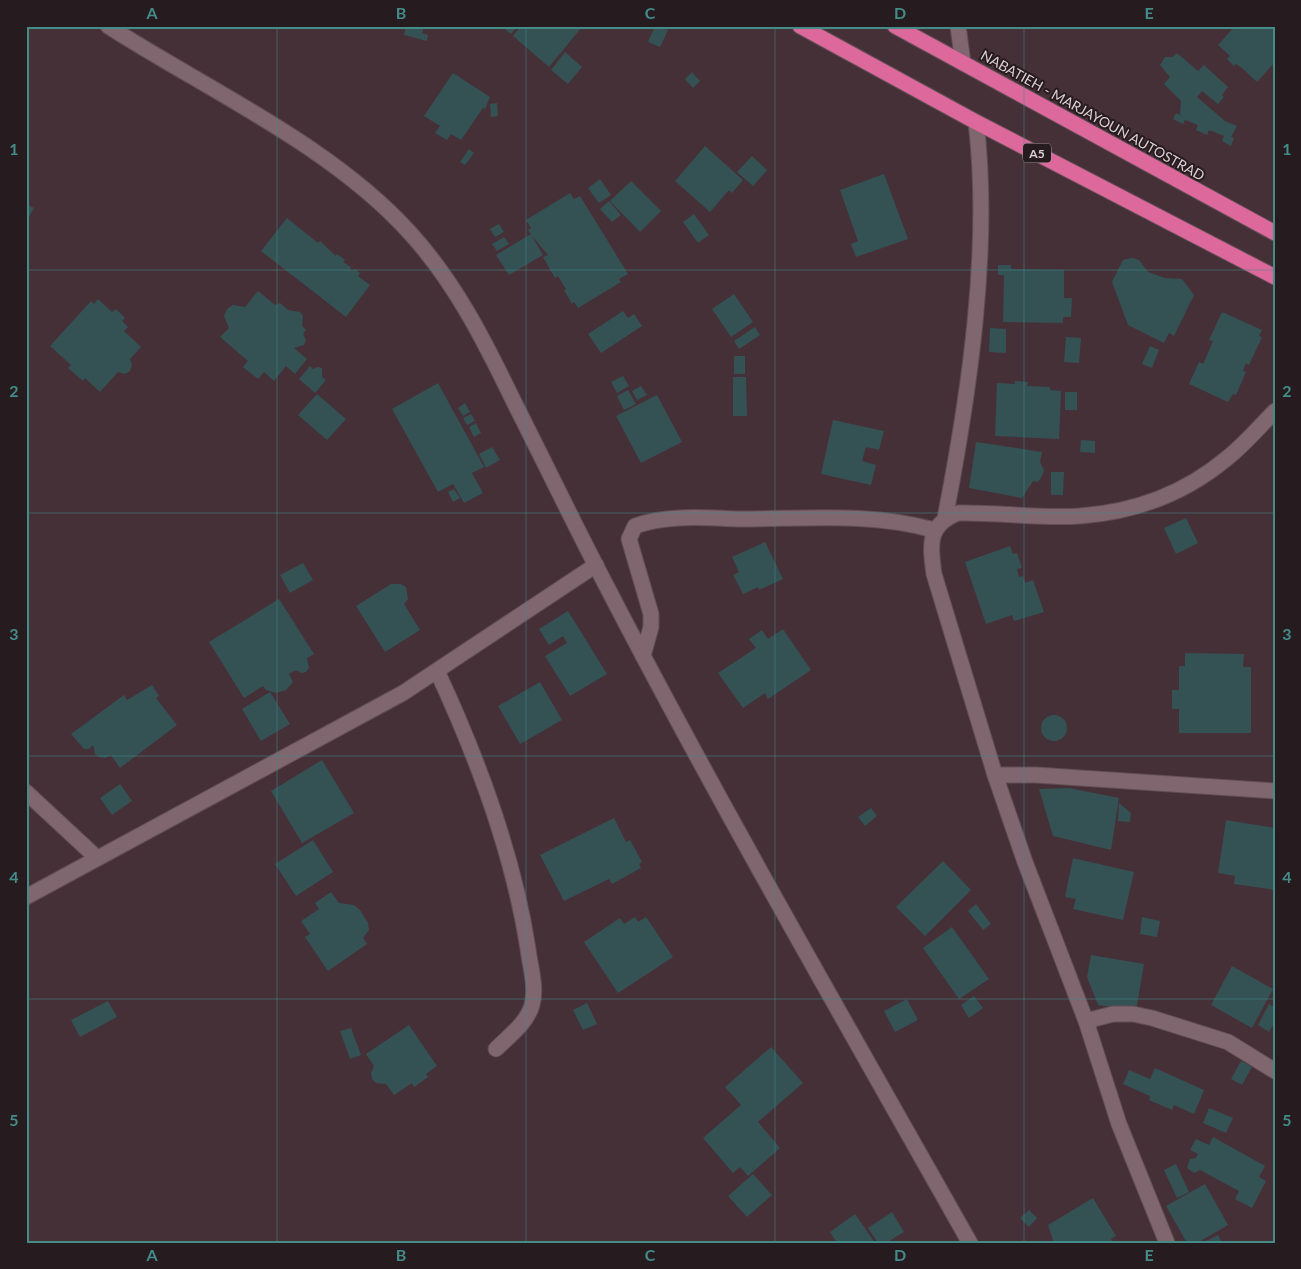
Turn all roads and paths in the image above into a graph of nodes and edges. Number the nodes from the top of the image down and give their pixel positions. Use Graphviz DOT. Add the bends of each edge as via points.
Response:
graph roads {
  1 [pos="108,26"];
  2 [pos="800,26"];
  3 [pos="895,26"];
  4 [pos="958,26"];
  5 [pos="963,63"];
  6 [pos="976,122"];
  7 [pos="1275,233"];
  8 [pos="1275,277"];
  9 [pos="1275,411"];
  10 [pos="945,518"];
  11 [pos="934,530"];
  12 [pos="596,566"];
  13 [pos="643,656"];
  14 [pos="437,671"];
  15 [pos="995,775"];
  16 [pos="1275,791"];
  17 [pos="26,792"];
  18 [pos="97,858"];
  19 [pos="26,897"];
  20 [pos="1086,1020"];
  21 [pos="496,1049"];
  22 [pos="1275,1071"];
  23 [pos="970,1243"];
  24 [pos="1167,1243"];
  1 -- 12 [label="street" via="344,173 408,230 437,264 487,346"];
  2 -- 6 [label="highway, A5"];
  3 -- 5 [label="highway, NABATIEH - MARJAYOUN AUTOSTRAD"];
  4 -- 5 [label="street"];
  5 -- 7 [label="highway, NABATIEH - MARJAYOUN AUTOSTRAD"];
  6 -- 8 [label="highway, A5"];
  6 -- 10 [label="street" via="980,173 976,296 963,427"];
  9 -- 10 [label="street" via="1227,458 1191,485 1161,499 1078,516 988,512 958,513"];
  10 -- 11 [label="street"];
  11 -- 13 [label="street" via="878,519 702,517 635,526 628,539 651,614"];
  11 -- 15 [label="street" via="931,553 934,574"];
  12 -- 13 [label="street"];
  12 -- 14 [label="street"];
  13 -- 23 [label="street" via="720,802"];
  14 -- 18 [label="street" via="278,763"];
  14 -- 21 [label="street" via="459,718 510,859 526,936 532,1006 520,1025"];
  15 -- 16 [label="street"];
  15 -- 20 [label="street" via="1046,920"];
  17 -- 18 [label="street"];
  18 -- 19 [label="street"];
  20 -- 22 [label="street" via="1113,1014 1152,1018 1228,1042"];
  20 -- 24 [label="street" via="1119,1124"];
}
